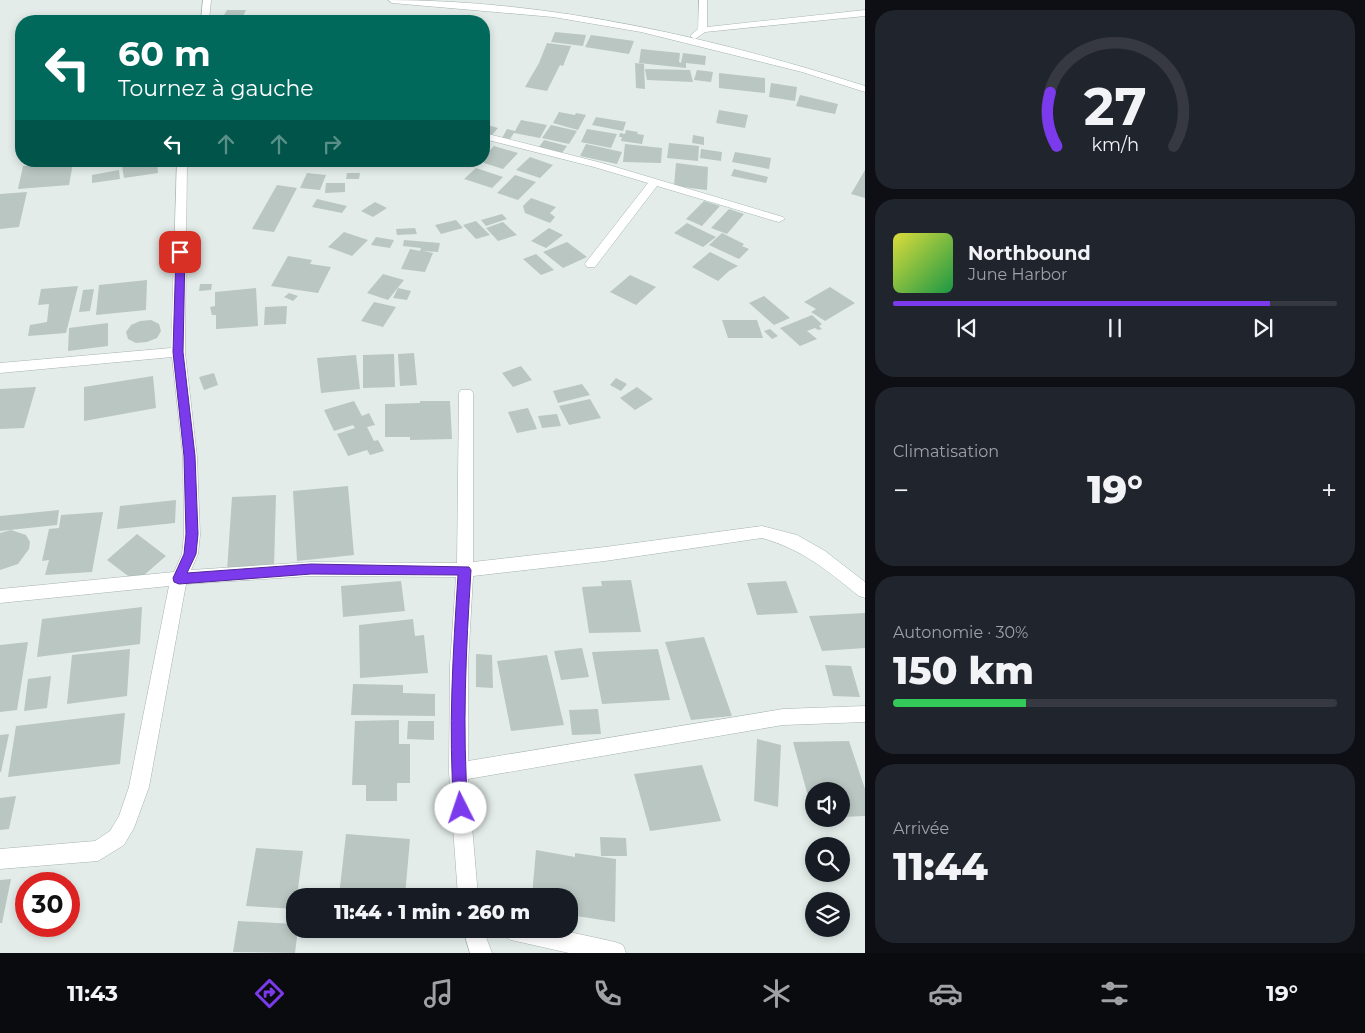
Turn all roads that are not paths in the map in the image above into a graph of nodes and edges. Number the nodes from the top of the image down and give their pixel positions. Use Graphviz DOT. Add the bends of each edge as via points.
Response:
graph roads {
  1 [pos="208,0"];
  2 [pos="392,0"];
  3 [pos="703,0"];
  4 [pos="865,13"];
  5 [pos="206,15"];
  6 [pos="702,30"];
  7 [pos="688,41"];
  8 [pos="865,89"];
  9 [pos="490,138"];
  10 [pos="182,167"];
  11 [pos="655,182"];
  12 [pos="779,219"];
  13 [pos="591,264"];
  14 [pos="178,352"];
  15 [pos="0,368"];
  16 [pos="466,394"];
  17 [pos="465,570"];
  18 [pos="179,578"];
  19 [pos="865,591"];
  20 [pos="0,596"];
  21 [pos="865,714"];
  22 [pos="458,772"];
  23 [pos="0,859"];
  24 [pos="467,888"];
  25 [pos="476,938"];
  26 [pos="551,938"];
  27 [pos="481,953"];
  28 [pos="615,953"];
  1 -- 5 [label="street"];
  2 -- 7 [label="street" via="553,14 641,29"];
  3 -- 6 [label="street"];
  4 -- 6 [label="street"];
  6 -- 7 [label="street"];
  7 -- 8 [label="street" via="805,70"];
  9 -- 11 [label="street"];
  10 -- 14 [label="street"];
  11 -- 12 [label="street"];
  11 -- 13 [label="street"];
  14 -- 15 [label="street"];
  14 -- 18 [label="street" via="190,456 192,534 190,554"];
  16 -- 17 [label="street"];
  17 -- 18 [label="street" via="311,569"];
  17 -- 19 [label="street" via="762,532 791,540 819,556"];
  17 -- 22 [label="street" via="459,664"];
  18 -- 20 [label="street"];
  18 -- 23 [label="street" via="139,787 117,838 98,851"];
  21 -- 22 [label="street" via="783,717"];
  22 -- 24 [label="street"];
  25 -- 27 [label="street"];
  26 -- 28 [label="street"];
}
